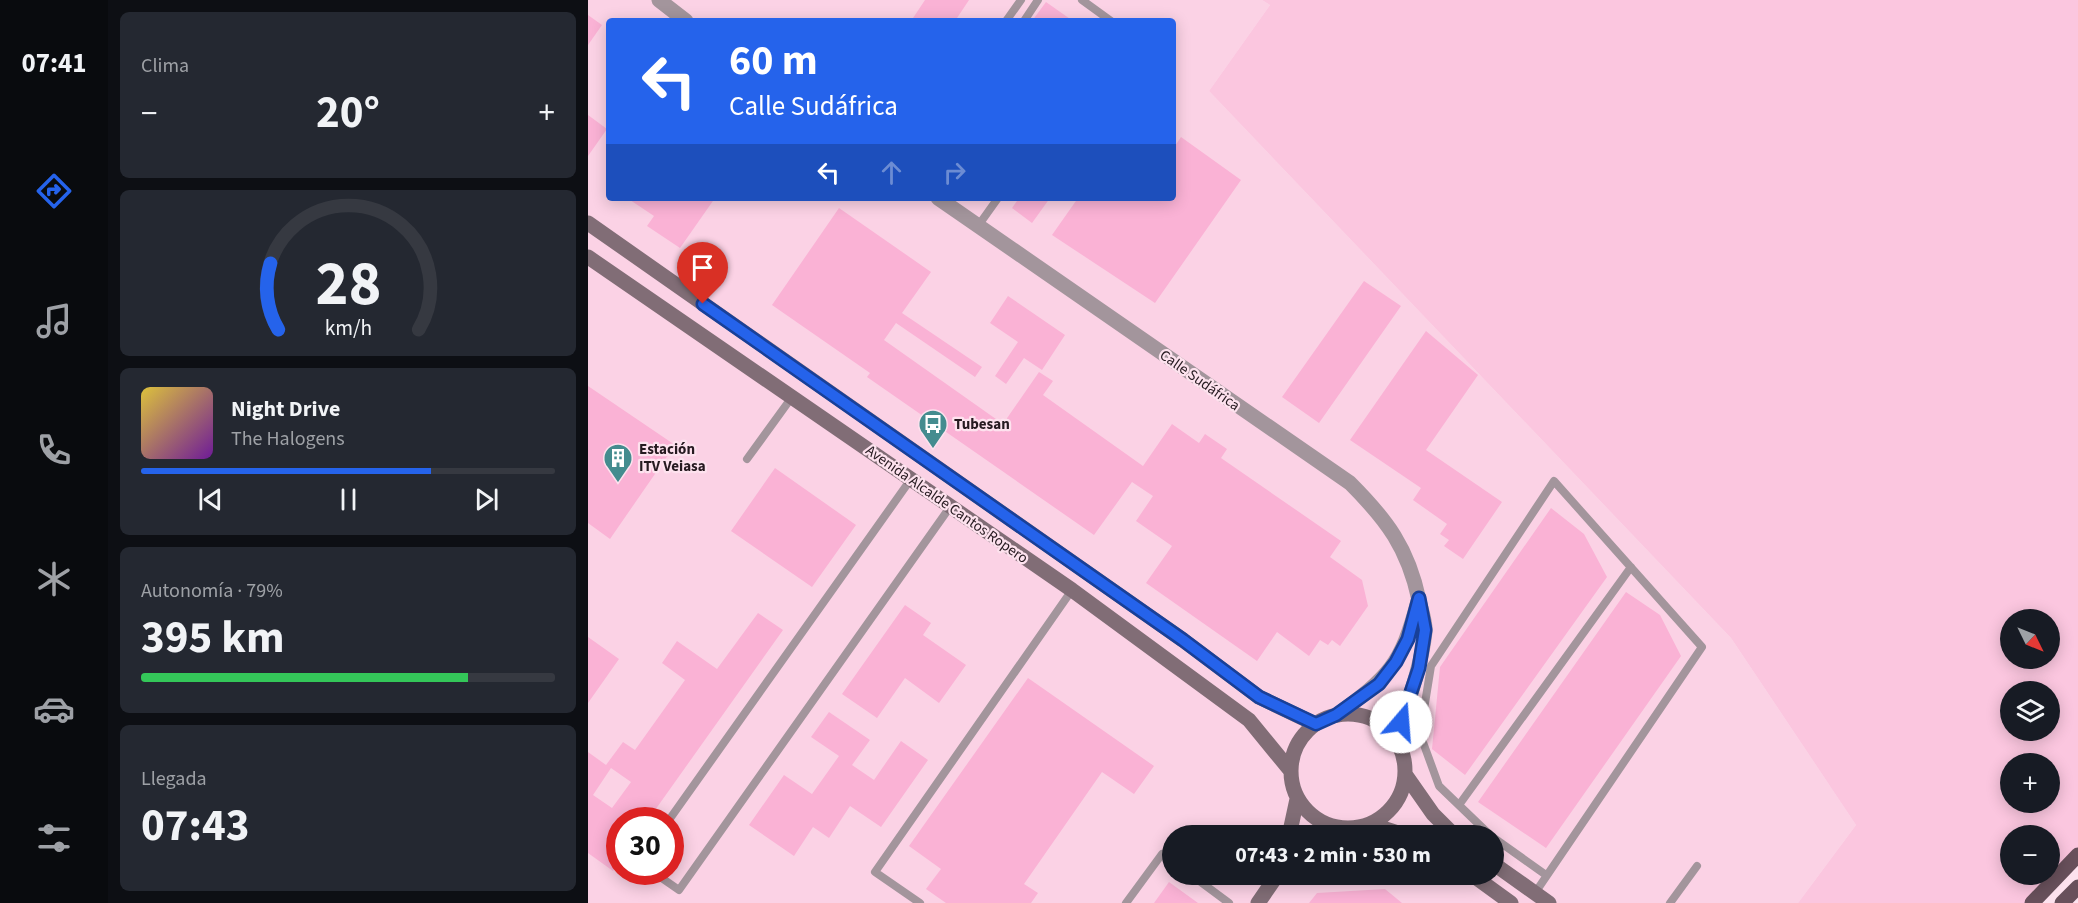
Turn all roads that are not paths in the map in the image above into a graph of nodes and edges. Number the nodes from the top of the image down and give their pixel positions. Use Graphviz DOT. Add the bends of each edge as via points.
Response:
graph roads {
  1 [pos="660,0"];
  2 [pos="1021,0"];
  3 [pos="1038,0"];
  4 [pos="1082,0"];
  5 [pos="682,18"];
  6 [pos="1008,18"];
  7 [pos="1026,18"];
  8 [pos="1107,18"];
  9 [pos="942,201"];
  10 [pos="996,201"];
  11 [pos="588,223"];
  12 [pos="978,226"];
  13 [pos="588,256"];
  14 [pos="792,397"];
  15 [pos="747,459"];
  16 [pos="911,479"];
  17 [pos="950,507"];
  18 [pos="1631,567"];
  19 [pos="1072,590"];
  20 [pos="1419,598"];
  21 [pos="1336,715"];
  22 [pos="1316,724"];
  23 [pos="1396,739"];
  24 [pos="1290,770"];
  25 [pos="1405,774"];
  26 [pos="1297,800"];
  27 [pos="1459,805"];
  28 [pos="678,807"];
  29 [pos="1370,824"];
  30 [pos="1291,825"];
  31 [pos="1326,825"];
  32 [pos="1366,825"];
  33 [pos="1373,825"];
  34 [pos="1444,825"];
  35 [pos="1480,825"];
  36 [pos="1504,845"];
  37 [pos="1162,854"];
  38 [pos="2078,855"];
  39 [pos="1697,866"];
  40 [pos="1504,871"];
  41 [pos="1546,875"];
  42 [pos="684,884"];
  43 [pos="672,885"];
  44 [pos="684,885"];
  45 [pos="1205,885"];
  46 [pos="1270,885"];
  47 [pos="1486,885"];
  48 [pos="2078,887"];
  49 [pos="1535,893"];
  50 [pos="920,903"];
  51 [pos="1126,903"];
  52 [pos="1229,903"];
  53 [pos="1258,903"];
  54 [pos="1511,903"];
  55 [pos="1549,903"];
  56 [pos="1670,903"];
  57 [pos="2032,903"];
  58 [pos="2062,903"];
  1 -- 5 [label="street"];
  2 -- 6 [label="lane"];
  3 -- 7 [label="lane"];
  4 -- 8 [label="lane"];
  9 -- 12 [label="street, Calle Sudáfrica"];
  10 -- 12 [label="lane"];
  11 -- 22 [label="main road, Avenida Alcalde Cantos Ropero" via="1259,697"];
  12 -- 20 [label="street, Calle Sudáfrica" via="1350,483 1381,514 1399,541"];
  13 -- 14 [label="main road, Avenida Alcalde Cantos Ropero"];
  14 -- 15 [label="lane"];
  14 -- 16 [label="main road, Avenida Alcalde Cantos Ropero"];
  16 -- 17 [label="main road, Avenida Alcalde Cantos Ropero"];
  16 -- 28 [label="lane"];
  17 -- 19 [label="main road, Avenida Alcalde Cantos Ropero"];
  17 -- 42 [label="lane"];
  18 -- 27 [label="lane"];
  18 -- 27 [label="lane" via="1554,481 1431,666 1420,734 1439,786"];
  18 -- 41 [label="lane" via="1702,647"];
  19 -- 24 [label="main road, Avenida Alcalde Cantos Ropero" via="1249,720"];
  19 -- 50 [label="lane" via="874,872"];
  20 -- 21 [label="street, Calle Sudáfrica" via="1408,639 1396,662 1379,684"];
  20 -- 23 [label="street, Calle Sudáfrica" via="1425,630 1419,668"];
  21 -- 22 [label="main road"];
  21 -- 23 [label="main road" via="1370,718"];
  22 -- 24 [label="main road" via="1302,736 1293,752"];
  23 -- 25 [label="main road"];
  24 -- 26 [label="main road"];
  25 -- 29 [label="main road" via="1395,804"];
  25 -- 34 [label="main road"];
  26 -- 30 [label="main road"];
  26 -- 31 [label="main road"];
  27 -- 35 [label="lane"];
  29 -- 32 [label="main road"];
  29 -- 33 [label="main road"];
  36 -- 41 [label="lane"];
  37 -- 51 [label="lane"];
  38 -- 57 [label="main road"];
  39 -- 56 [label="lane"];
  40 -- 49 [label="main road"];
  41 -- 49 [label="lane"];
  43 -- 44 [label="lane" via="680,890"];
  45 -- 52 [label="lane"];
  46 -- 53 [label="main road"];
  47 -- 54 [label="main road"];
  48 -- 58 [label="main road"];
  49 -- 55 [label="main road"];
}
